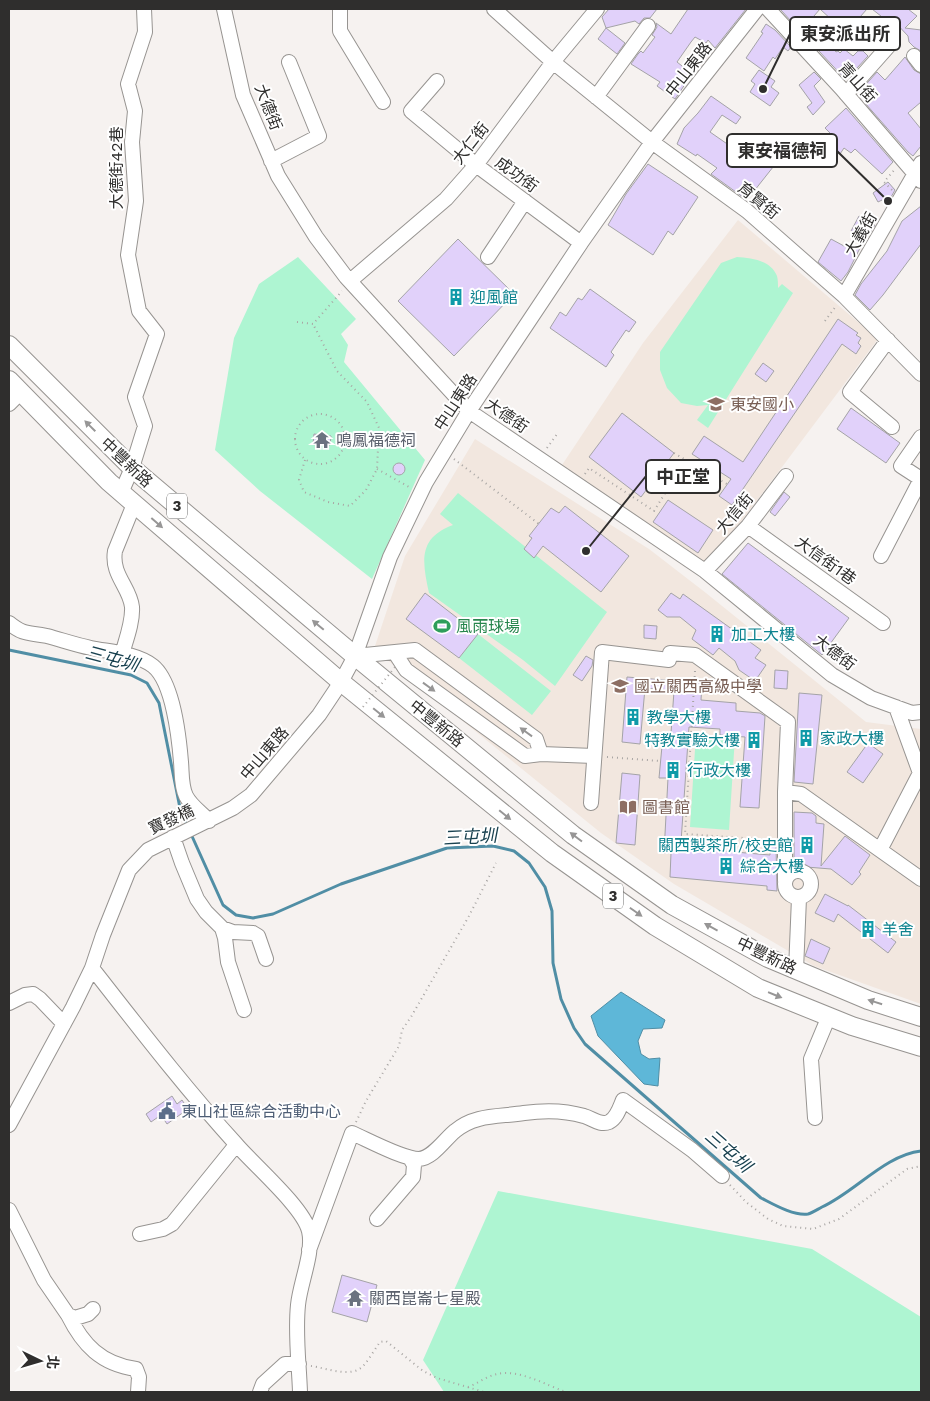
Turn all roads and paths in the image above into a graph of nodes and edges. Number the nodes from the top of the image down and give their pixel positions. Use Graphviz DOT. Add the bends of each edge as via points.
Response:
graph roads {
  1 [pos="144,9"];
  2 [pos="224,9"];
  3 [pos="340,9"];
  4 [pos="598,9"];
  5 [pos="757,9"];
  6 [pos="768,9"];
  7 [pos="498,10"];
  8 [pos="648,26"];
  9 [pos="893,42"];
  10 [pos="289,62"];
  11 [pos="553,62"];
  12 [pos="437,81"];
  13 [pos="846,94"];
  14 [pos="596,97"];
  15 [pos="383,102"];
  16 [pos="652,142"];
  17 [pos="903,159"];
  18 [pos="271,161"];
  19 [pos="476,165"];
  20 [pos="919,172"];
  21 [pos="900,199"];
  22 [pos="525,201"];
  23 [pos="581,242"];
  24 [pos="488,257"];
  25 [pos="350,281"];
  26 [pos="844,296"];
  27 [pos="825,321"];
  28 [pos="296,322"];
  29 [pos="312,324"];
  30 [pos="888,340"];
  31 [pos="9,345"];
  32 [pos="921,374"];
  33 [pos="13,392"];
  34 [pos="469,410"];
  35 [pos="892,427"];
  36 [pos="557,434"];
  37 [pos="921,437"];
  38 [pos="444,452"];
  39 [pos="674,453"];
  40 [pos="540,459"];
  41 [pos="305,460"];
  42 [pos="685,461"];
  43 [pos="132,468"];
  44 [pos="378,469"];
  45 [pos="786,476"];
  46 [pos="727,484"];
  47 [pos="578,485"];
  48 [pos="420,493"];
  49 [pos="128,498"];
  50 [pos="539,524"];
  51 [pos="748,526"];
  52 [pos="881,556"];
  53 [pos="705,571"];
  54 [pos="9,623"];
  55 [pos="883,623"];
  56 [pos="122,654"];
  57 [pos="696,655"];
  58 [pos="355,656"];
  59 [pos="395,660"];
  60 [pos="341,682"];
  61 [pos="363,707"];
  62 [pos="896,707"];
  63 [pos="921,712"];
  64 [pos="541,754"];
  65 [pos="594,756"];
  66 [pos="660,761"];
  67 [pos="689,764"];
  68 [pos="743,767"];
  69 [pos="785,792"];
  70 [pos="591,803"];
  71 [pos="209,821"];
  72 [pos="173,837"];
  73 [pos="785,841"];
  74 [pos="880,850"];
  75 [pos="496,863"];
  76 [pos="921,879"];
  77 [pos="785,881"];
  78 [pos="799,898"];
  79 [pos="222,928"];
  80 [pos="266,959"];
  81 [pos="92,968"];
  82 [pos="796,970"];
  83 [pos="9,1003"];
  84 [pos="244,1010"];
  85 [pos="828,1016"];
  86 [pos="921,1017"];
  87 [pos="64,1024"];
  88 [pos="921,1047"];
  89 [pos="815,1118"];
  90 [pos="9,1125"];
  91 [pos="352,1133"];
  92 [pos="236,1145"];
  93 [pos="410,1158"];
  94 [pos="921,1166"];
  95 [pos="722,1176"];
  96 [pos="9,1210"];
  97 [pos="377,1219"];
  98 [pos="140,1234"];
  99 [pos="309,1250"];
  100 [pos="93,1309"];
  101 [pos="68,1315"];
  102 [pos="299,1364"];
  103 [pos="468,1387"];
  104 [pos="138,1392"];
  105 [pos="260,1392"];
  106 [pos="300,1392"];
  107 [pos="484,1392"];
  108 [pos="566,1392"];
  1 -- 43 [label="street, 大德街42巷" via="145,32 128,84 135,111 132,142 136,201 128,255 139,311 158,334 135,397 145,426"];
  2 -- 18 [label="street, 大德街" via="243,95"];
  3 -- 15 [label="street" via="340,31"];
  4 -- 11 [label="street, 大仁街"];
  5 -- 16 [label="street, 中山東路"];
  6 -- 13 [label="street, 青山街"];
  7 -- 11 [label="street, 育賢街"];
  8 -- 14 [label="street"];
  9 -- 13 [label="street"];
  10 -- 18 [label="street" via="319,136"];
  11 -- 14 [label="street, 育賢街"];
  11 -- 19 [label="street, 大仁街"];
  12 -- 19 [label="street, 成功街" via="411,111"];
  13 -- 17 [label="street, 青山街"];
  14 -- 16 [label="street, 育賢街"];
  16 -- 23 [label="street, 中山東路"];
  16 -- 26 [label="street, 育賢街" via="743,207"];
  17 -- 20 [label="street, 青山街"];
  17 -- 21 [label="path" via="884,182"];
  18 -- 25 [label="street, 大德街" via="316,237"];
  19 -- 22 [label="street, 成功街"];
  19 -- 25 [label="street, 大仁街" via="446,198"];
  20 -- 21 [label="street, 大義街"];
  21 -- 26 [label="street, 大義街"];
  22 -- 23 [label="street, 成功街"];
  22 -- 24 [label="street"];
  23 -- 34 [label="street, 中山東路"];
  25 -- 29 [label="path"];
  25 -- 34 [label="street, 大德街"];
  26 -- 27 [label="path"];
  26 -- 30 [label="street, 育賢街"];
  28 -- 29 [label="path"];
  29 -- 44 [label="path" via="337,371 367,402 379,428"];
  30 -- 32 [label="street, 育賢街"];
  30 -- 35 [label="street" via="850,392"];
  43 -- 31 [label="main road, 中豐新路 / 3, one-way"];
  33 -- 49 [label="main road, 中豐新路 / 3"];
  34 -- 38 [label="street, 中山東路"];
  34 -- 40 [label="street, 大德街"];
  36 -- 40 [label="path"];
  37 -- 52 [label="street" via="900,466 921,479"];
  38 -- 48 [label="street, 中山東路"];
  38 -- 50 [label="path"];
  39 -- 42 [label="path"];
  40 -- 47 [label="street, 大德街"];
  41 -- 41 [label="path" via="329,463 342,451 344,435 336,420 322,414 306,418 300,424 295,438 299,454"];
  41 -- 44 [label="path" via="299,480 304,492 328,502 350,506 366,490"];
  42 -- 46 [label="path"];
  42 -- 47 [label="path" via="654,511 589,468"];
  43 -- 49 [label="street, 大德街42巷"];
  58 -- 43 [label="main road, 中豐新路 / 3, one-way"];
  44 -- 48 [label="path"];
  45 -- 51 [label="street, 大信街"];
  47 -- 53 [label="street, 大德街"];
  48 -- 58 [label="street, 中山東路" via="390,557"];
  49 -- 56 [label="street, 大德街42巷" via="114,560 132,606"];
  49 -- 60 [label="main road, 中豐新路 / 3, one-way"];
  51 -- 53 [label="street, 大信街"];
  51 -- 55 [label="street, 大信街1巷"];
  53 -- 62 [label="street, 大德街" via="832,675 872,698"];
  54 -- 56 [label="street" via="24,634"];
  56 -- 71 [label="street" via="138,658 159,672 167,688 179,734 184,790 191,803"];
  57 -- 65 [label="street" via="670,653 669,660 602,652"];
  57 -- 67 [label="path"];
  57 -- 69 [label="street" via="788,722"];
  58 -- 59 [label="street"];
  58 -- 60 [label="street, 中山東路"];
  82 -- 58 [label="main road, 中豐新路 / 3, one-way" via="672,905 573,836"];
  59 -- 61 [label="path, bridge"];
  59 -- 64 [label="street, one-way" via="525,756"];
  64 -- 59 [label="street, one-way" via="536,739 415,650"];
  60 -- 71 [label="street, 中山東路" via="319,715 251,795"];
  60 -- 85 [label="main road, 中豐新路 / 3, one-way" via="552,853 655,926 758,988"];
  62 -- 63 [label="street, 大德街"];
  62 -- 74 [label="street" via="920,773"];
  64 -- 65 [label="street"];
  65 -- 66 [label="path"];
  65 -- 70 [label="street"];
  67 -- 68 [label="path"];
  67 -- 73 [label="path" via="685,834"];
  69 -- 73 [label="street"];
  69 -- 74 [label="street" via="801,794"];
  71 -- 72 [label="street, 寶發橋"];
  72 -- 79 [label="street" via="197,899"];
  72 -- 81 [label="street, 寶發橋" via="148,850 129,870"];
  73 -- 77 [label="street"];
  74 -- 76 [label="street"];
  75 -- 91 [label="path" via="402,1030 399,1046 358,1116"];
  77 -- 78 [label="street" via="788,893"];
  77 -- 78 [label="street" via="798,871 809,877 810,890"];
  78 -- 82 [label="street"];
  79 -- 80 [label="street" via="258,936"];
  79 -- 84 [label="street" via="228,962"];
  81 -- 87 [label="street"];
  81 -- 92 [label="street"];
  86 -- 82 [label="main road, 中豐新路 / 3, one-way" via="868,1000"];
  83 -- 87 [label="street" via="33,994"];
  85 -- 88 [label="main road, 中豐新路 / 3"];
  85 -- 89 [label="street" via="810,1059"];
  87 -- 90 [label="street"];
  91 -- 93 [label="street"];
  91 -- 99 [label="street"];
  92 -- 98 [label="street" via="172,1224 163,1230"];
  92 -- 99 [label="street" via="304,1218 309,1231"];
  93 -- 95 [label="street" via="422,1159 467,1122 480,1117 551,1110 587,1116 603,1123 610,1122 617,1114 623,1100"];
  93 -- 97 [label="street" via="414,1165 413,1177"];
  94 -- 95 [label="path" via="907,1170 839,1219 813,1229 783,1226 768,1220"];
  96 -- 101 [label="street" via="44,1280"];
  99 -- 102 [label="street" via="298,1303"];
  100 -- 101 [label="street" via="75,1318"];
  101 -- 104 [label="street" via="85,1343 105,1360 136,1369 140,1377"];
  102 -- 103 [label="path" via="355,1372 363,1367 380,1342 386,1341 423,1371"];
  102 -- 105 [label="street" via="285,1364 263,1384"];
  102 -- 106 [label="street"];
  103 -- 107 [label="path"];
  103 -- 108 [label="path" via="496,1374 507,1374 525,1376"];
}
